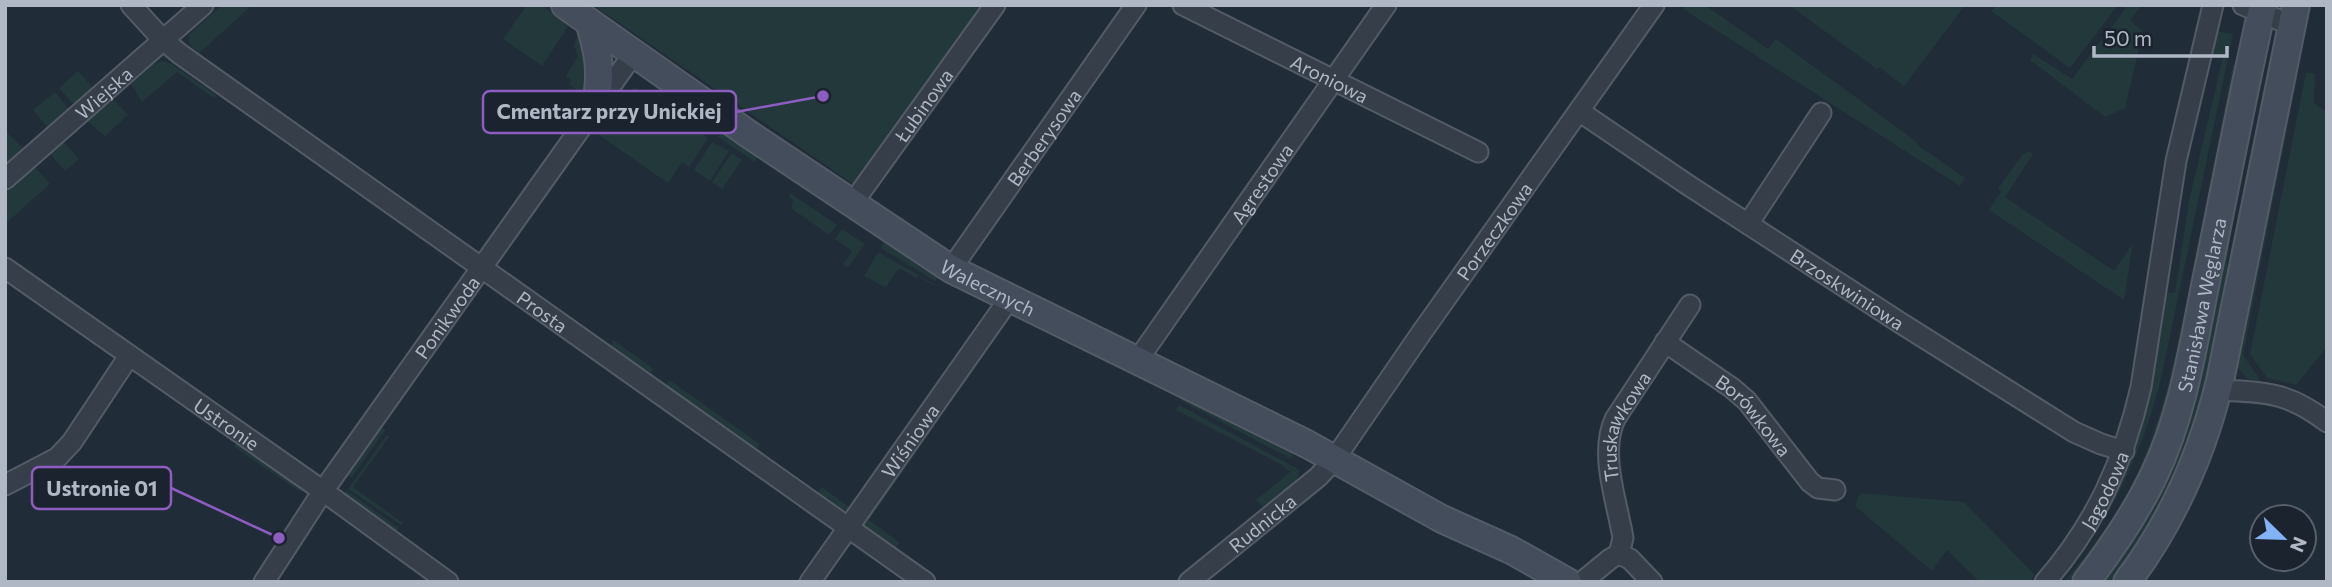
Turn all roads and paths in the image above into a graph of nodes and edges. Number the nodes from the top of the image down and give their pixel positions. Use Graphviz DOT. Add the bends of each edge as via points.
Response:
graph roads {
  1 [pos="131,5"];
  2 [pos="203,5"];
  3 [pos="565,5"];
  4 [pos="995,5"];
  5 [pos="1136,5"];
  6 [pos="1183,5"];
  7 [pos="1386,5"];
  8 [pos="1654,5"];
  9 [pos="2213,5"];
  10 [pos="2256,8"];
  11 [pos="2294,15"];
  12 [pos="589,22"];
  13 [pos="163,40"];
  14 [pos="634,53"];
  15 [pos="1334,81"];
  16 [pos="596,105"];
  17 [pos="1579,111"];
  18 [pos="1821,113"];
  19 [pos="1478,152"];
  20 [pos="5,178"];
  21 [pos="852,204"];
  22 [pos="1748,224"];
  23 [pos="5,268"];
  24 [pos="482,268"];
  25 [pos="951,269"];
  26 [pos="1009,299"];
  27 [pos="1690,305"];
  28 [pos="1665,342"];
  29 [pos="129,356"];
  30 [pos="1137,362"];
  31 [pos="2218,390"];
  32 [pos="2327,422"];
  33 [pos="2124,451"];
  34 [pos="1335,460"];
  35 [pos="5,485"];
  36 [pos="1835,490"];
  37 [pos="323,491"];
  38 [pos="1442,519"];
  39 [pos="848,526"];
  40 [pos="1619,554"];
  41 [pos="1568,581"];
  42 [pos="264,582"];
  43 [pos="448,582"];
  44 [pos="810,582"];
  45 [pos="925,582"];
  46 [pos="1189,582"];
  47 [pos="1531,582"];
  48 [pos="1652,582"];
  49 [pos="2045,582"];
  50 [pos="2086,582"];
  51 [pos="2127,582"];
  1 -- 13 [label="street, Prosta"];
  2 -- 13 [label="street, Wiejska"];
  3 -- 12 [label="street, Walecznych"];
  4 -- 21 [label="street, Łubinowa"];
  5 -- 25 [label="street, Berberysowa"];
  6 -- 15 [label="street, Aroniowa"];
  7 -- 15 [label="street, Agrestowa"];
  8 -- 17 [label="street, Porzeczkowa"];
  9 -- 33 [label="street, Jagodowa" via="2176,161 2141,387"];
  10 -- 11 [label="street"];
  10 -- 50 [label="street, Stanisława Węglarza" via="2190,361 2173,425 2140,501"];
  11 -- 31 [label="street, Stanisława Węglarza"];
  12 -- 14 [label="street, Walecznych"];
  12 -- 16 [label="street" via="599,61"];
  13 -- 20 [label="street, Wiejska"];
  13 -- 24 [label="street, Prosta"];
  14 -- 16 [label="street, Ponikwoda"];
  14 -- 21 [label="street, Walecznych"];
  15 -- 19 [label="street, Aroniowa"];
  15 -- 30 [label="street, Agrestowa"];
  16 -- 24 [label="street, Ponikwoda"];
  17 -- 22 [label="street, Brzoskwiniowa"];
  17 -- 34 [label="street, Porzeczkowa"];
  18 -- 22 [label="street"];
  21 -- 25 [label="street, Walecznych"];
  22 -- 33 [label="street, Brzoskwiniowa" via="2074,432"];
  23 -- 29 [label="street, Ustronie"];
  24 -- 37 [label="street, Ponikwoda"];
  24 -- 39 [label="street, Prosta"];
  25 -- 26 [label="street, Walecznych"];
  26 -- 30 [label="street, Walecznych"];
  26 -- 39 [label="street, Wiśniowa"];
  27 -- 28 [label="street, Truskawkowa"];
  28 -- 36 [label="street, Borówkowa" via="1746,401 1810,482"];
  28 -- 40 [label="street, Truskawkowa" via="1610,430 1608,454 1623,538"];
  29 -- 35 [label="street" via="57,458"];
  29 -- 37 [label="street, Ustronie"];
  30 -- 34 [label="street, Walecznych"];
  31 -- 32 [label="street" via="2285,397"];
  31 -- 51 [label="street, Stanisława Węglarza" via="2184,489"];
  33 -- 49 [label="street, Jagodowa" via="2098,508"];
  34 -- 38 [label="street, Walecznych"];
  34 -- 46 [label="street, Rudnicka"];
  37 -- 42 [label="street, Ponikwoda"];
  37 -- 43 [label="street, Ustronie"];
  38 -- 41 [label="street, Walecznych"];
  38 -- 47 [label="street, Walecznych"];
  39 -- 44 [label="street, Wiśniowa"];
  39 -- 45 [label="street, Prosta"];
  40 -- 41 [label="street"];
  40 -- 48 [label="street"];
}
